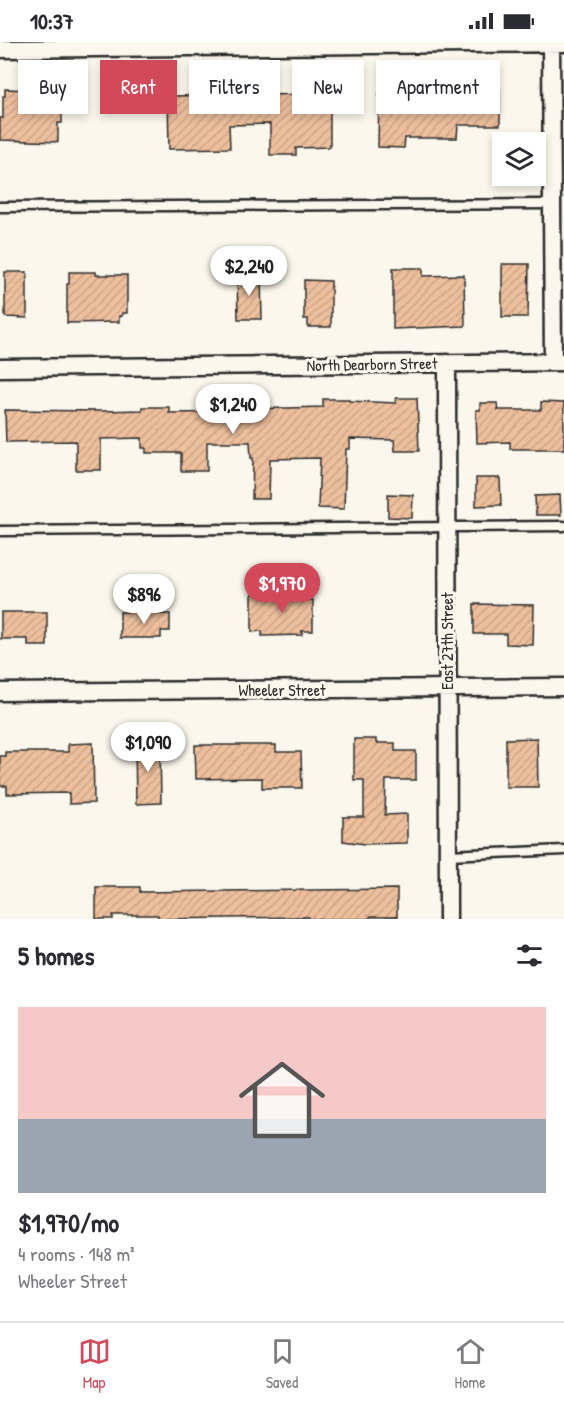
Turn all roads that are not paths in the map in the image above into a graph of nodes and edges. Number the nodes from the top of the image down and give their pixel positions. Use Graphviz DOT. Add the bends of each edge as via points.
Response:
graph roads {
  1 [pos="555,43"];
  2 [pos="0,49"];
  3 [pos="558,181"];
  4 [pos="552,204"];
  5 [pos="0,207"];
  6 [pos="559,362"];
  7 [pos="447,363"];
  8 [pos="0,368"];
  9 [pos="564,526"];
  10 [pos="447,528"];
  11 [pos="0,531"];
  12 [pos="564,687"];
  13 [pos="447,688"];
  14 [pos="0,692"];
  15 [pos="564,850"];
  16 [pos="448,855"];
  17 [pos="448,919"];
  1 -- 2 [label="street"];
  1 -- 3 [label="street"];
  3 -- 4 [label="street"];
  4 -- 5 [label="lane"];
  4 -- 6 [label="street"];
  6 -- 7 [label="street, North Dearborn Street"];
  7 -- 8 [label="street, North Dearborn Street"];
  7 -- 10 [label="street, East 27th Street"];
  9 -- 10 [label="lane"];
  10 -- 11 [label="lane"];
  10 -- 13 [label="street, East 27th Street"];
  12 -- 13 [label="street, Wheeler Street"];
  13 -- 14 [label="street, Wheeler Street"];
  13 -- 16 [label="street, East 27th Street"];
  15 -- 16 [label="lane"];
  16 -- 17 [label="street, East 27th Street"];
}
